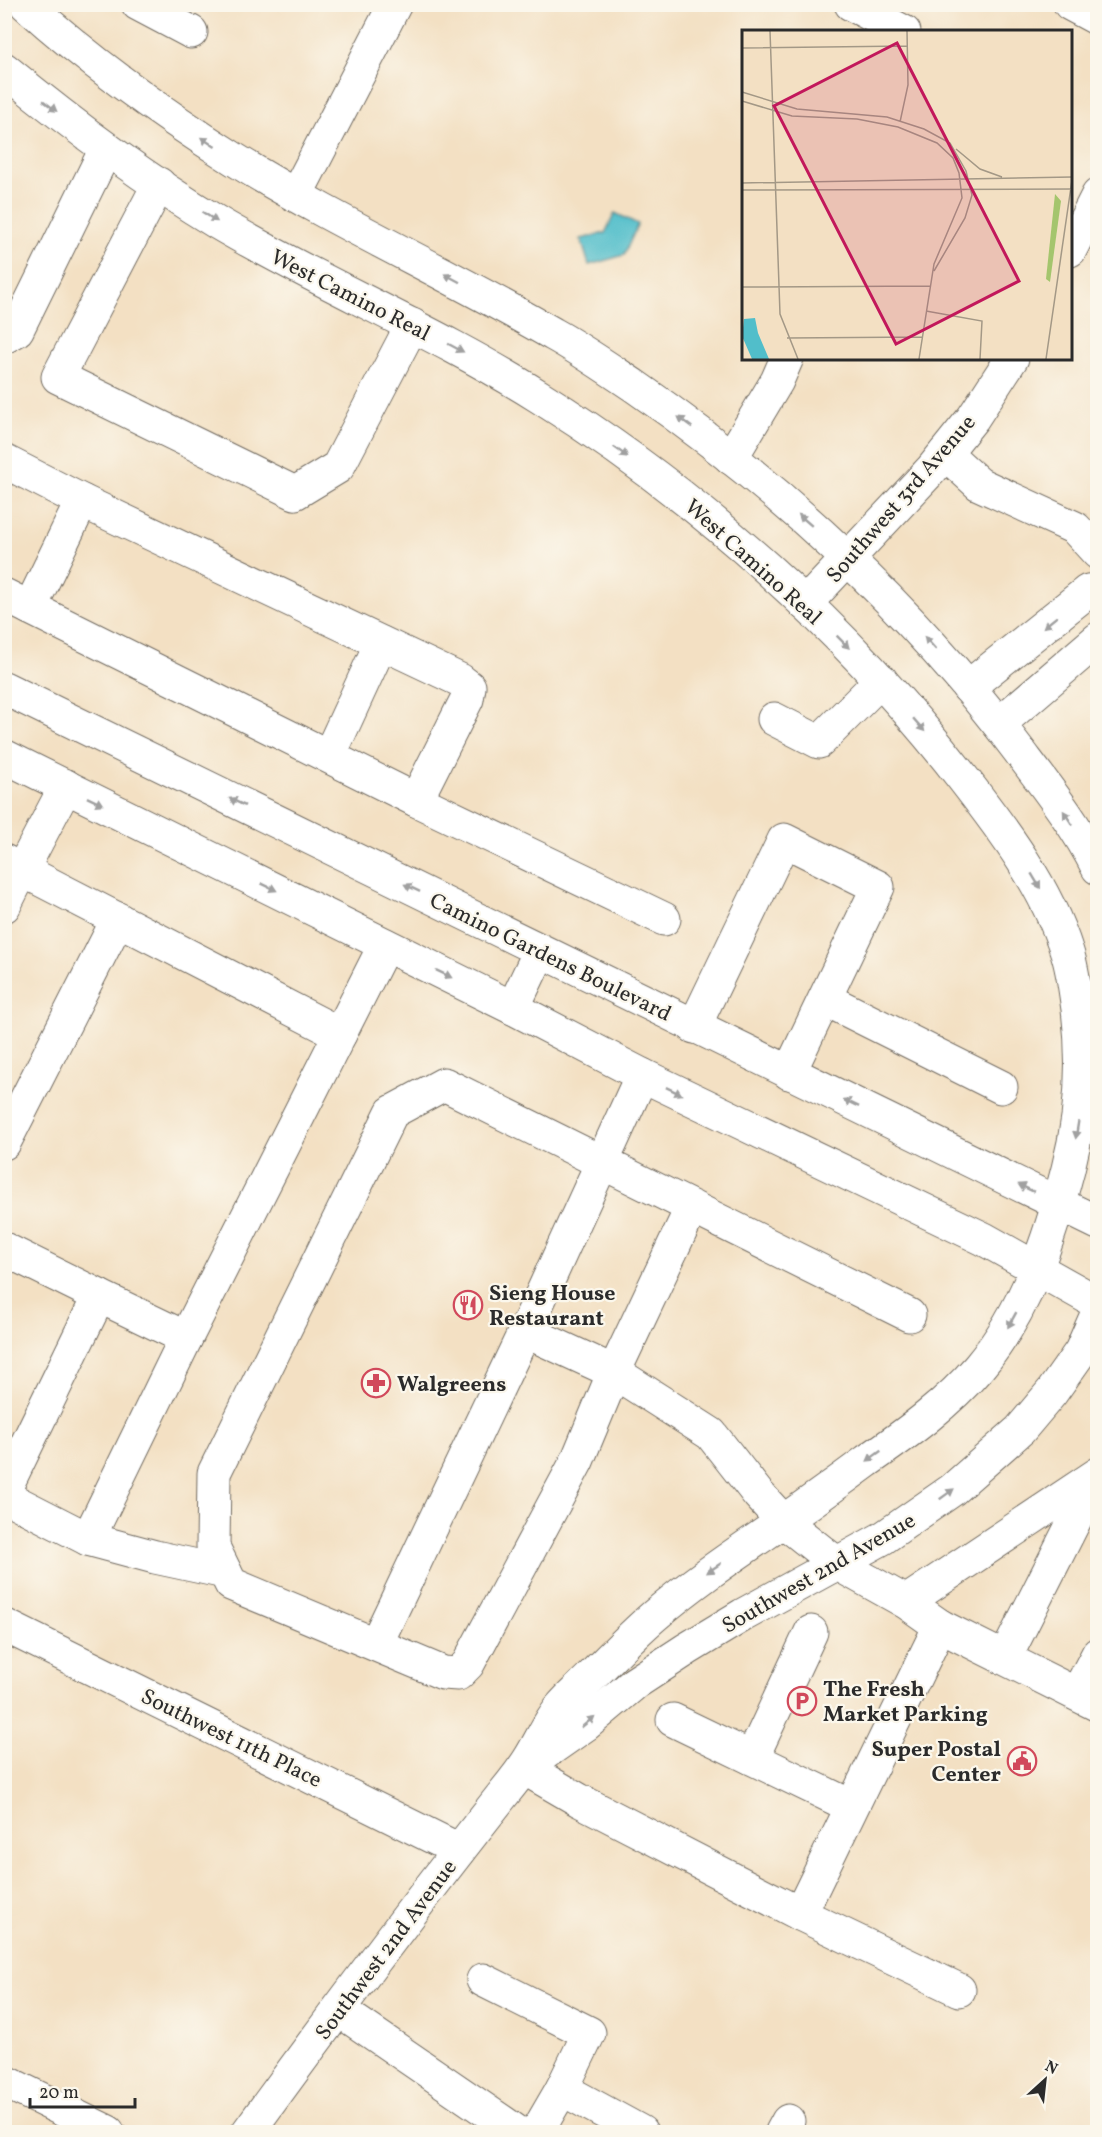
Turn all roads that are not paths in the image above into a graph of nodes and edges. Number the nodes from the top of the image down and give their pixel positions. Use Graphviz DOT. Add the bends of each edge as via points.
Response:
graph roads {
  1 [pos="26,4"];
  2 [pos="138,4"];
  3 [pos="395,4"];
  4 [pos="1070,4"];
  5 [pos="857,13"];
  6 [pos="1098,18"];
  7 [pos="899,30"];
  8 [pos="191,32"];
  9 [pos="4,69"];
  10 [pos="106,148"];
  11 [pos="159,184"];
  12 [pos="296,195"];
  13 [pos="1098,195"];
  14 [pos="1072,248"];
  15 [pos="412,325"];
  16 [pos="4,337"];
  17 [pos="786,360"];
  18 [pos="1011,360"];
  19 [pos="945,453"];
  20 [pos="731,458"];
  21 [pos="4,461"];
  22 [pos="82,501"];
  23 [pos="1098,554"];
  24 [pos="848,560"];
  25 [pos="1098,590"];
  26 [pos="17,602"];
  27 [pos="805,604"];
  28 [pos="1098,639"];
  29 [pos="381,643"];
  30 [pos="881,681"];
  31 [pos="968,687"];
  32 [pos="4,688"];
  33 [pos="774,718"];
  34 [pos="999,724"];
  35 [pos="4,756"];
  36 [pos="329,756"];
  37 [pos="66,786"];
  38 [pos="417,800"];
  39 [pos="13,865"];
  40 [pos="1098,868"];
  41 [pos="4,906"];
  42 [pos="118,919"];
  43 [pos="664,919"];
  44 [pos="386,945"];
  45 [pos="540,951"];
  46 [pos="825,999"];
  47 [pos="513,1008"];
  48 [pos="694,1027"];
  49 [pos="340,1034"];
  50 [pos="789,1073"];
  51 [pos="642,1075"];
  52 [pos="1001,1087"];
  53 [pos="4,1143"];
  54 [pos="602,1163"];
  55 [pos="1059,1204"];
  56 [pos="692,1207"];
  57 [pos="1098,1223"];
  58 [pos="4,1249"];
  59 [pos="1036,1267"];
  60 [pos="99,1296"];
  61 [pos="1098,1303"];
  62 [pos="1098,1312"];
  63 [pos="909,1315"];
  64 [pos="525,1331"];
  65 [pos="186,1338"];
  66 [pos="614,1372"];
  67 [pos="1098,1474"];
  68 [pos="4,1491"];
  69 [pos="4,1496"];
  70 [pos="783,1521"];
  71 [pos="88,1539"];
  72 [pos="836,1563"];
  73 [pos="225,1572"];
  74 [pos="906,1602"];
  75 [pos="4,1625"];
  76 [pos="940,1626"];
  77 [pos="811,1632"];
  78 [pos="376,1644"];
  79 [pos="1098,1654"];
  80 [pos="1005,1658"];
  81 [pos="1087,1700"];
  82 [pos="673,1720"];
  83 [pos="752,1758"];
  84 [pos="524,1768"];
  85 [pos="851,1806"];
  86 [pos="459,1850"];
  87 [pos="800,1914"];
  88 [pos="483,1980"];
  89 [pos="958,1990"];
  90 [pos="339,2010"];
  91 [pos="4,2081"];
  92 [pos="562,2089"];
  93 [pos="108,2133"];
  94 [pos="248,2133"];
  95 [pos="517,2133"];
  96 [pos="537,2133"];
  97 [pos="641,2133"];
  12 -- 1 [label="street, one-way" via="151,104"];
  2 -- 8 [label="street"];
  3 -- 12 [label="street"];
  4 -- 6 [label="street"];
  5 -- 7 [label="street"];
  9 -- 10 [label="street, West Camino Real, one-way"];
  10 -- 11 [label="street, West Camino Real"];
  10 -- 16 [label="street" via="17,330"];
  11 -- 15 [label="street, West Camino Real, one-way" via="299,268"];
  11 -- 15 [label="street" via="58,377 295,493 338,467"];
  20 -- 12 [label="street, one-way" via="664,406 557,335"];
  13 -- 14 [label="street"];
  15 -- 27 [label="street, West Camino Real, one-way" via="485,364 594,432 675,492"];
  17 -- 20 [label="street"];
  18 -- 19 [label="street, Southwest 3rd Avenue"];
  19 -- 23 [label="street" via="979,484 1075,528"];
  19 -- 24 [label="street, Southwest 3rd Avenue"];
  24 -- 20 [label="street, one-way"];
  21 -- 22 [label="street"];
  22 -- 26 [label="street"];
  22 -- 29 [label="street"];
  24 -- 27 [label="street, Southwest 3rd Avenue"];
  31 -- 24 [label="street, one-way" via="927,639"];
  25 -- 31 [label="street, one-way" via="1088,591"];
  26 -- 36 [label="street"];
  27 -- 30 [label="street, West Camino Real, one-way"];
  28 -- 34 [label="street"];
  29 -- 36 [label="street"];
  29 -- 38 [label="street" via="469,687 467,699"];
  30 -- 33 [label="street" via="819,741"];
  30 -- 55 [label="street, West Camino Real, one-way" via="942,751 1022,858 1045,897 1070,959 1083,1076 1074,1146"];
  31 -- 34 [label="street"];
  45 -- 32 [label="street, Camino Gardens Boulevard, one-way"];
  40 -- 34 [label="street, one-way" via="1055,799"];
  35 -- 37 [label="street"];
  36 -- 38 [label="street"];
  37 -- 39 [label="street"];
  37 -- 44 [label="street, one-way"];
  38 -- 43 [label="street"];
  39 -- 41 [label="street"];
  39 -- 42 [label="street"];
  42 -- 49 [label="street"];
  42 -- 53 [label="street"];
  44 -- 47 [label="street, one-way"];
  44 -- 49 [label="street"];
  45 -- 47 [label="street"];
  45 -- 48 [label="street, Camino Gardens Boulevard"];
  46 -- 48 [label="street" via="879,887 784,840"];
  46 -- 50 [label="street"];
  46 -- 52 [label="street"];
  47 -- 51 [label="street"];
  48 -- 50 [label="street, Camino Gardens Boulevard"];
  49 -- 65 [label="street"];
  55 -- 50 [label="street, Camino Gardens Boulevard, one-way"];
  51 -- 54 [label="street"];
  51 -- 59 [label="street, one-way"];
  54 -- 56 [label="street"];
  54 -- 64 [label="street"];
  54 -- 73 [label="street" via="444,1084 392,1112 214,1473 213,1547"];
  55 -- 57 [label="street, Camino Gardens Boulevard"];
  55 -- 59 [label="street, West Camino Real"];
  56 -- 63 [label="street"];
  56 -- 66 [label="street"];
  58 -- 60 [label="street"];
  59 -- 61 [label="street"];
  59 -- 70 [label="street, Southwest 2nd Avenue, one-way" via="1004,1334 976,1370 915,1426"];
  60 -- 65 [label="street"];
  60 -- 68 [label="street"];
  72 -- 62 [label="street, Southwest 2nd Avenue, one-way" via="883,1538 952,1490 1020,1430 1081,1351"];
  64 -- 66 [label="street"];
  64 -- 78 [label="street"];
  65 -- 71 [label="street"];
  66 -- 70 [label="street" via="711,1434"];
  66 -- 78 [label="street" via="577,1461 468,1664 458,1674 443,1673"];
  67 -- 74 [label="street"];
  67 -- 80 [label="street"];
  69 -- 71 [label="street"];
  70 -- 72 [label="street"];
  70 -- 84 [label="street, Southwest 2nd Avenue, one-way" via="704,1575 612,1656 561,1706"];
  71 -- 73 [label="street"];
  72 -- 74 [label="street"];
  84 -- 72 [label="street, Southwest 2nd Avenue, one-way" via="670,1660"];
  73 -- 78 [label="street" via="231,1584"];
  74 -- 76 [label="street"];
  75 -- 86 [label="street, Southwest 11th Place"];
  76 -- 80 [label="street"];
  76 -- 85 [label="street"];
  77 -- 83 [label="street"];
  79 -- 81 [label="street"];
  80 -- 81 [label="street"];
  82 -- 83 [label="street"];
  83 -- 85 [label="street"];
  84 -- 86 [label="street, Southwest 2nd Avenue"];
  84 -- 87 [label="street"];
  85 -- 87 [label="street"];
  86 -- 90 [label="street, Southwest 2nd Avenue"];
  87 -- 89 [label="street"];
  88 -- 92 [label="street" via="589,2033"];
  90 -- 94 [label="street, Southwest 2nd Avenue"];
  90 -- 95 [label="street"];
  91 -- 93 [label="street"];
  92 -- 96 [label="street"];
  92 -- 97 [label="street"];
}
